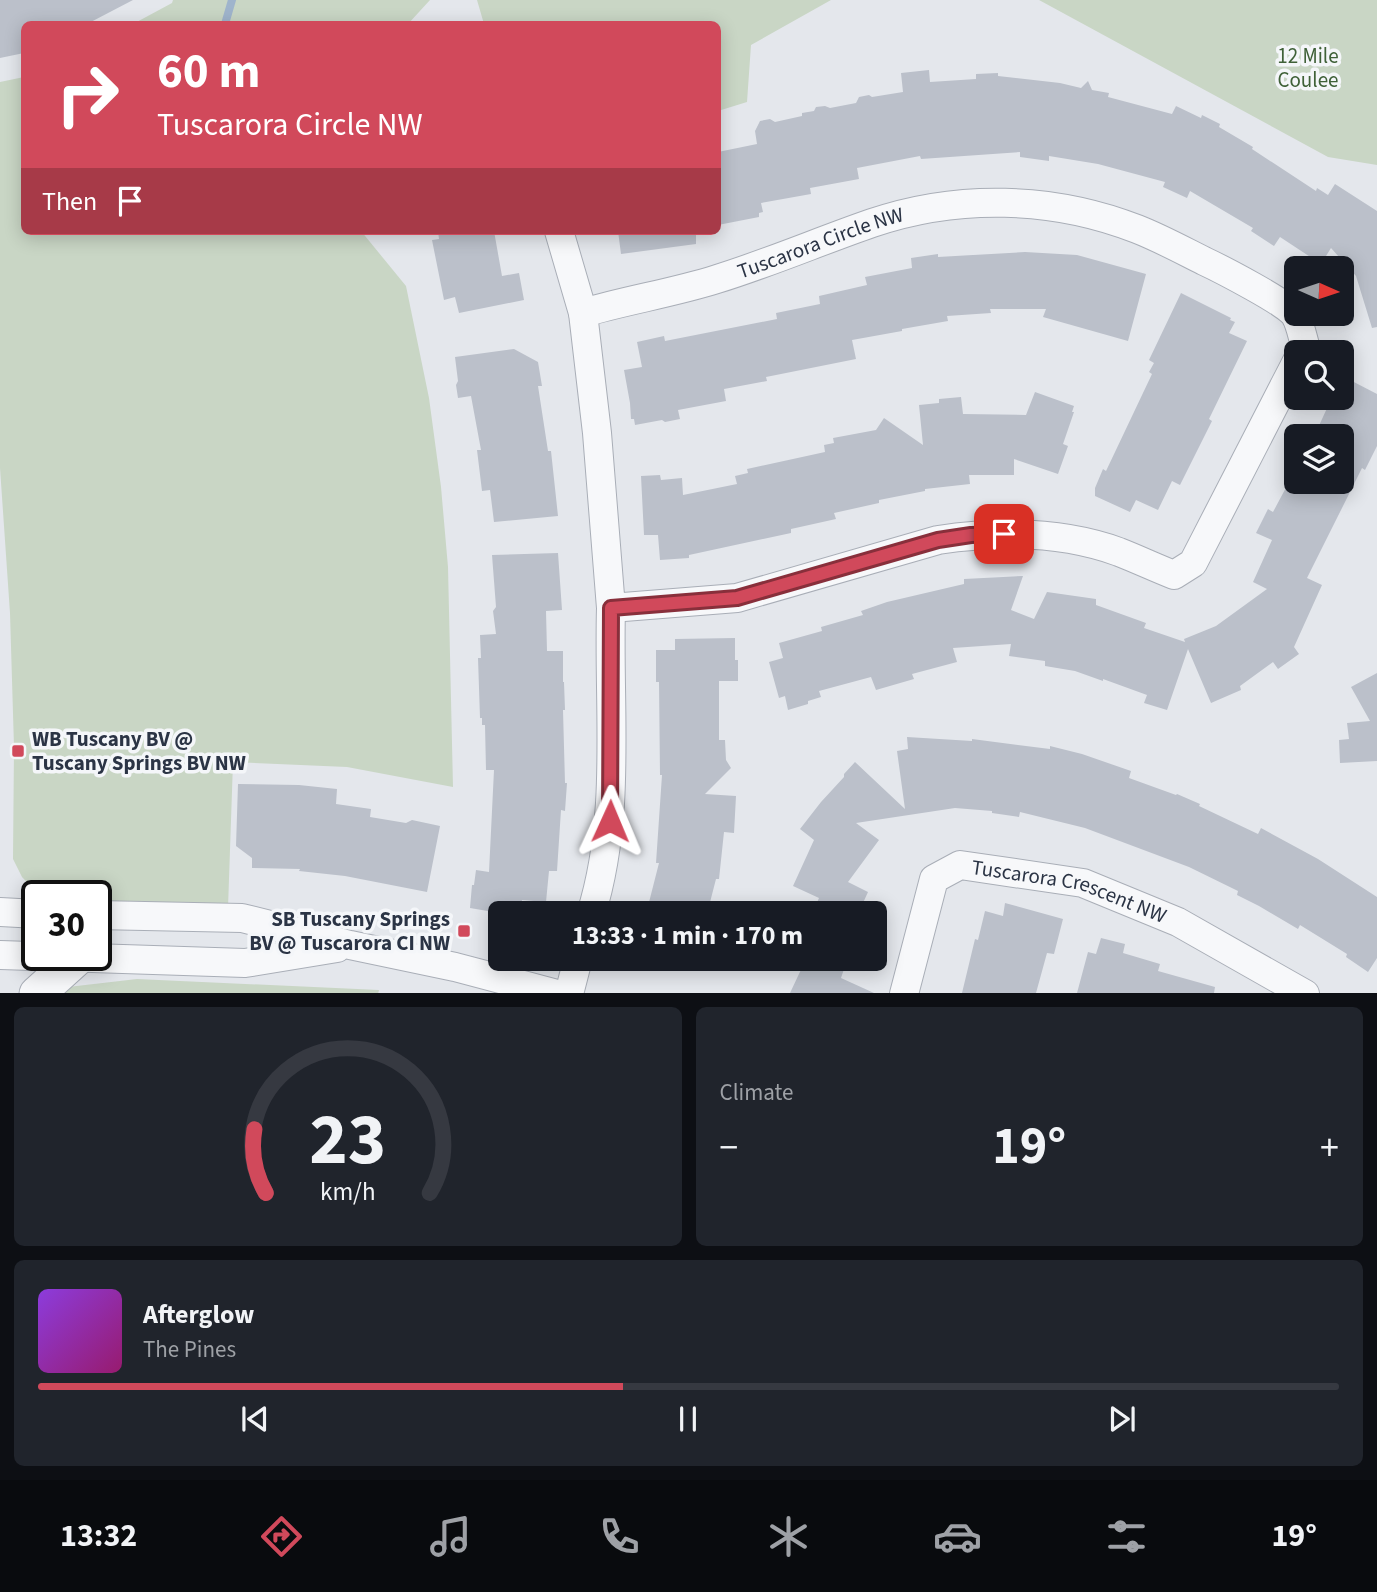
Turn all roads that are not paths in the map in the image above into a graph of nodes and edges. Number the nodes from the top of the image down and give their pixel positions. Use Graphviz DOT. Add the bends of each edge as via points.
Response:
graph roads {
  1 [pos="560,235"];
  2 [pos="583,313"];
  3 [pos="1303,340"];
  4 [pos="1284,386"];
  5 [pos="611,608"];
  6 [pos="594,901"];
  7 [pos="0,912"];
  8 [pos="21,913"];
  9 [pos="112,915"];
  10 [pos="350,946"];
  11 [pos="0,955"];
  12 [pos="21,955"];
  13 [pos="112,957"];
  14 [pos="62,971"];
  15 [pos="575,971"];
  16 [pos="37,993"];
  17 [pos="557,993"];
  18 [pos="569,993"];
  19 [pos="904,993"];
  20 [pos="1305,993"];
  1 -- 2 [label="street"];
  2 -- 3 [label="street, Tuscarora Circle NW" via="716,280 906,213 1010,202 1066,209 1138,229 1229,273 1294,312"];
  2 -- 5 [label="street"];
  4 -- 5 [label="street" via="1193,563 1174,575 1118,552 1065,538 971,535 938,540 737,598"];
  5 -- 6 [label="street" via="610,821"];
  7 -- 8 [label="street"];
  9 -- 10 [label="street" via="242,918"];
  10 -- 13 [label="street" via="245,963"];
  10 -- 17 [label="street"];
  11 -- 12 [label="street"];
  14 -- 16 [label="street"];
  15 -- 18 [label="street"];
  19 -- 20 [label="street, Tuscarora Crescent NW" via="934,879 960,865 1083,883 1178,922"];
}
